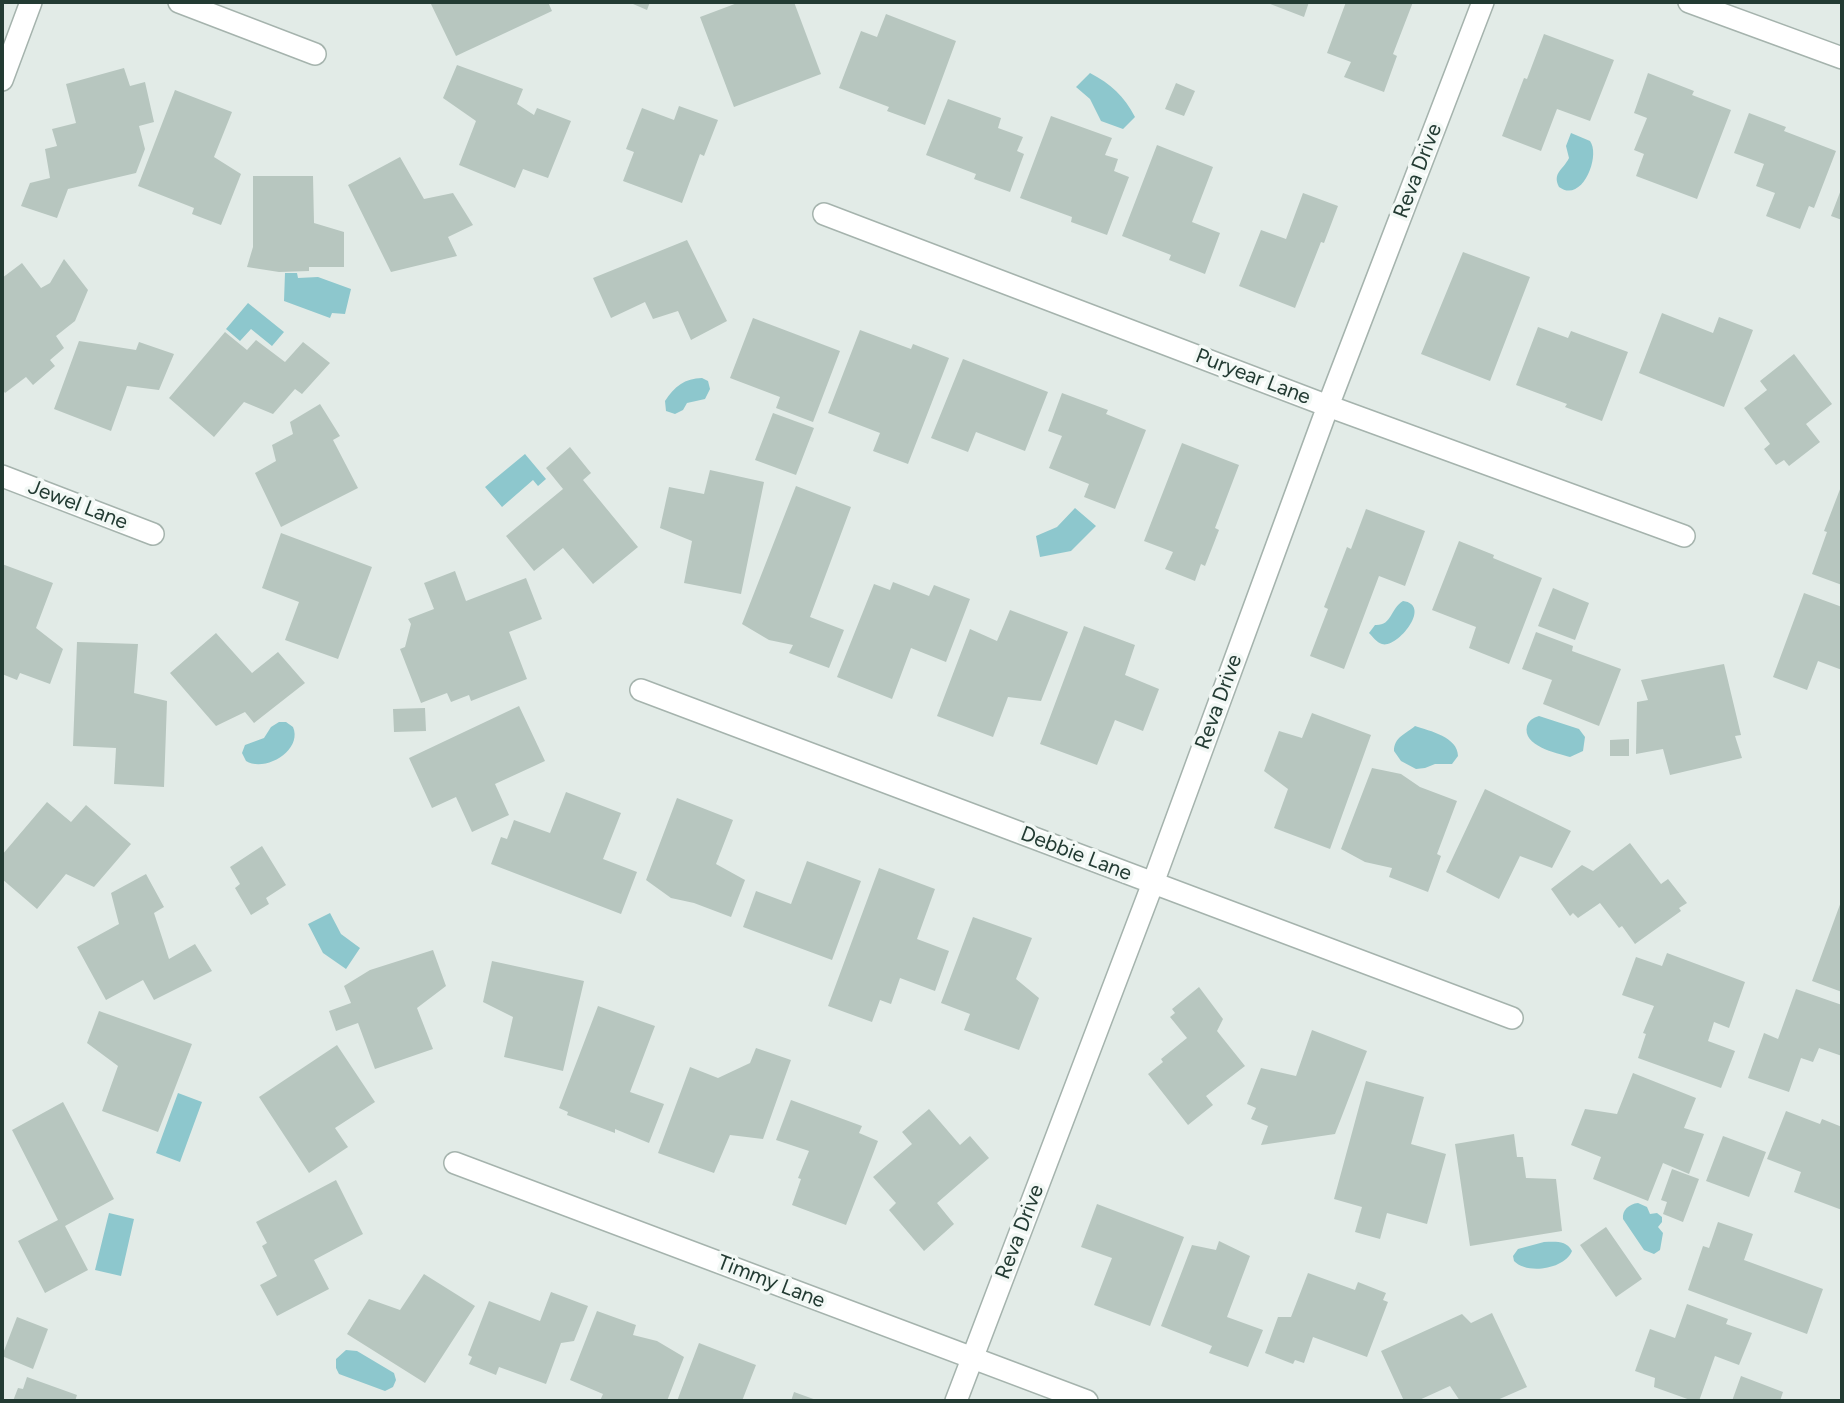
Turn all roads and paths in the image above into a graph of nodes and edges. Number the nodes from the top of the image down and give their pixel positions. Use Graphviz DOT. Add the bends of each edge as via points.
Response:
graph roads {
  1 [pos="31,2"];
  2 [pos="179,2"];
  3 [pos="1483,2"];
  4 [pos="1689,2"];
  5 [pos="315,54"];
  6 [pos="1842,58"];
  7 [pos="2,79"];
  8 [pos="824,214"];
  9 [pos="1328,406"];
  10 [pos="2,476"];
  11 [pos="153,534"];
  12 [pos="1684,537"];
  13 [pos="640,690"];
  14 [pos="1153,883"];
  15 [pos="1512,1018"];
  16 [pos="455,1163"];
  17 [pos="972,1358"];
  18 [pos="956,1401"];
  19 [pos="1087,1401"];
  1 -- 7 [label="street"];
  2 -- 5 [label="street"];
  3 -- 9 [label="street, Reva Drive"];
  4 -- 6 [label="street"];
  8 -- 9 [label="street, Puryear Lane"];
  9 -- 12 [label="street, Puryear Lane"];
  9 -- 14 [label="street, Reva Drive"];
  10 -- 11 [label="street, Jewel Lane"];
  13 -- 14 [label="street, Debbie Lane"];
  14 -- 15 [label="street, Debbie Lane"];
  14 -- 17 [label="street, Reva Drive"];
  16 -- 17 [label="street, Timmy Lane"];
  17 -- 18 [label="street, Reva Drive"];
  17 -- 19 [label="street, Timmy Lane"];
}
